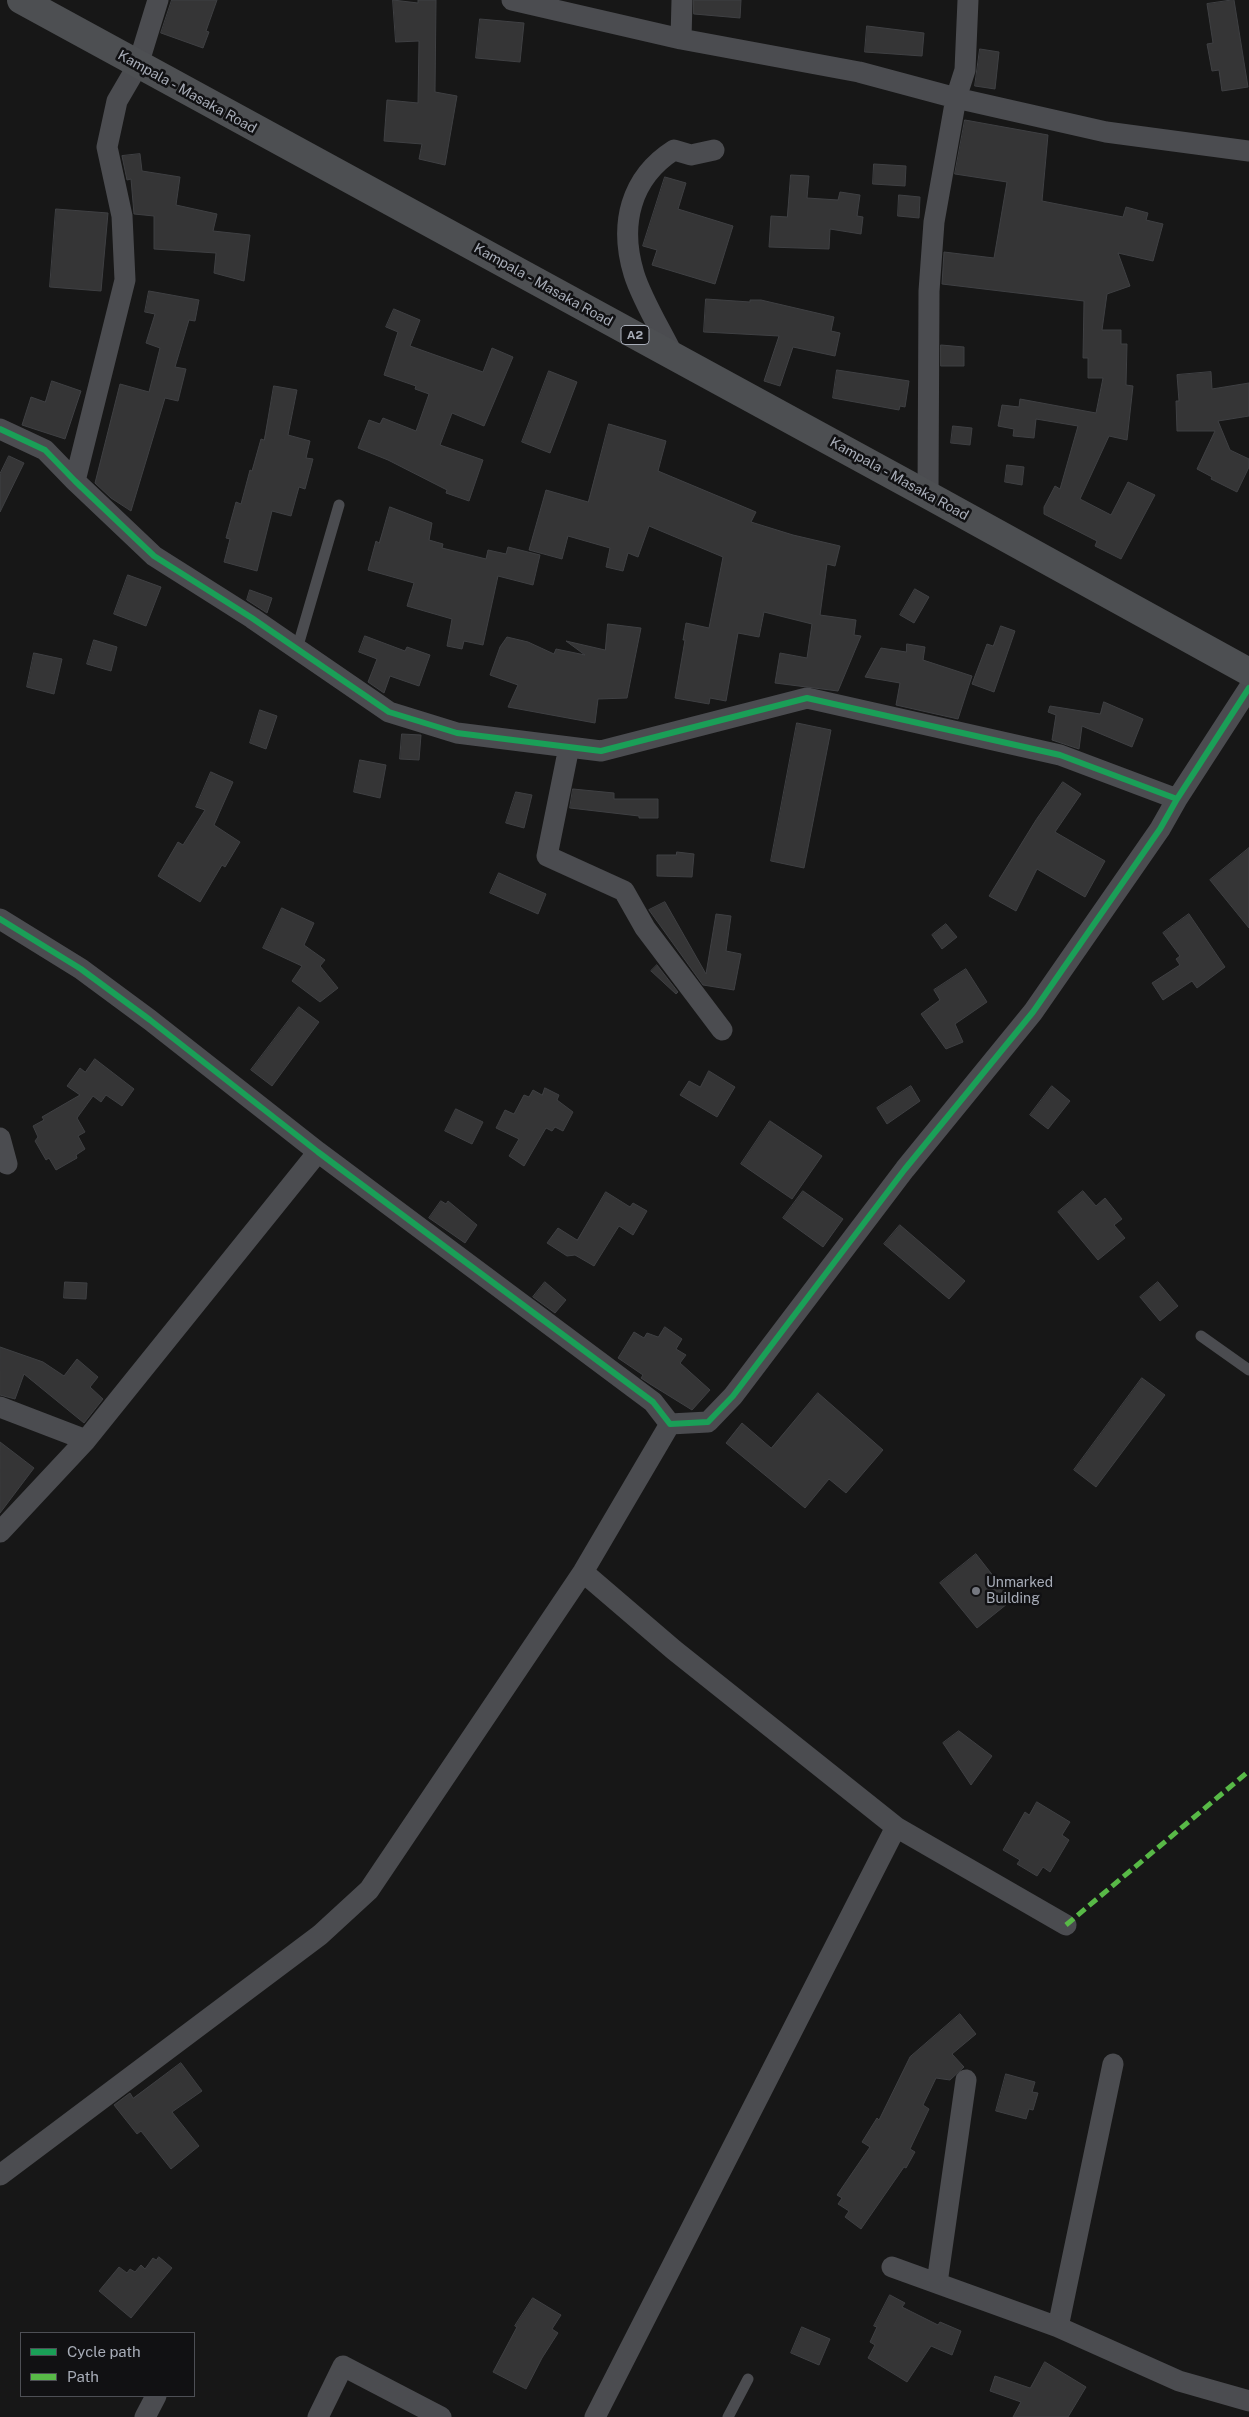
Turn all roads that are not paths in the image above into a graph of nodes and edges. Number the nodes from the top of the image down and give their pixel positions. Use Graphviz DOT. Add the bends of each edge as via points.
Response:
graph roads {
  1 [pos="21,0"];
  2 [pos="158,0"];
  3 [pos="512,0"];
  4 [pos="682,0"];
  5 [pos="968,0"];
  6 [pos="681,39"];
  7 [pos="138,65"];
  8 [pos="956,98"];
  9 [pos="714,150"];
  10 [pos="1249,151"];
  11 [pos="674,357"];
  12 [pos="0,429"];
  13 [pos="75,481"];
  14 [pos="928,495"];
  15 [pos="338,505"];
  16 [pos="298,649"];
  17 [pos="1249,672"];
  18 [pos="1249,688"];
  19 [pos="569,747"];
  20 [pos="1177,799"];
  21 [pos="2,924"];
  22 [pos="722,1030"];
  23 [pos="0,1138"];
  24 [pos="318,1152"];
  25 [pos="7,1164"];
  26 [pos="1201,1336"];
  27 [pos="1249,1370"];
  28 [pos="0,1407"];
  29 [pos="670,1424"];
  30 [pos="86,1440"];
  31 [pos="0,1532"];
  32 [pos="583,1572"];
  33 [pos="896,1827"];
  34 [pos="1066,1925"];
  35 [pos="1113,2064"];
  36 [pos="966,2080"];
  37 [pos="0,2176"];
  38 [pos="892,2267"];
  39 [pos="937,2283"];
  40 [pos="1058,2327"];
  41 [pos="748,2379"];
  42 [pos="155,2397"];
  43 [pos="1249,2401"];
  44 [pos="145,2417"];
  45 [pos="318,2417"];
  46 [pos="441,2417"];
  47 [pos="595,2417"];
  48 [pos="728,2417"];
  1 -- 7 [label="main road, Kampala - Masaka Road / A2"];
  2 -- 7 [label="street"];
  3 -- 6 [label="street"];
  4 -- 6 [label="street"];
  5 -- 8 [label="street" via="965,70"];
  6 -- 8 [label="street" via="859,72"];
  7 -- 11 [label="main road, Kampala - Masaka Road / A2"];
  7 -- 13 [label="street" via="117,101 107,147 122,216 125,280"];
  8 -- 10 [label="street" via="1106,132"];
  8 -- 14 [label="street" via="934,222 929,291"];
  9 -- 11 [label="street" via="692,155 674,150 657,160 633,196 626,241 634,276"];
  11 -- 14 [label="main road, Kampala - Masaka Road / A2"];
  12 -- 13 [label="street" via="45,450"];
  13 -- 16 [label="street" via="154,556"];
  14 -- 17 [label="main road, Kampala - Masaka Road / A2"];
  15 -- 16 [label="lane"];
  16 -- 19 [label="street" via="389,712 457,733"];
  18 -- 20 [label="street"];
  19 -- 20 [label="street" via="601,751 807,698 1060,755"];
  19 -- 22 [label="street" via="547,856 624,891 644,928"];
  20 -- 29 [label="street" via="1160,829 1033,1012 905,1169 733,1396 708,1422"];
  21 -- 24 [label="street" via="81,969"];
  23 -- 25 [label="street"];
  24 -- 29 [label="street" via="653,1402"];
  24 -- 30 [label="street"];
  26 -- 27 [label="lane"];
  28 -- 30 [label="street"];
  29 -- 32 [label="street"];
  30 -- 31 [label="street"];
  32 -- 33 [label="street" via="674,1650"];
  32 -- 37 [label="street" via="369,1890 320,1934"];
  33 -- 34 [label="street"];
  33 -- 47 [label="street"];
  35 -- 40 [label="street"];
  36 -- 39 [label="street"];
  38 -- 39 [label="street"];
  39 -- 40 [label="street"];
  40 -- 43 [label="street" via="1179,2381"];
  41 -- 48 [label="lane"];
  42 -- 44 [label="street"];
  45 -- 46 [label="street" via="343,2366"];
}
